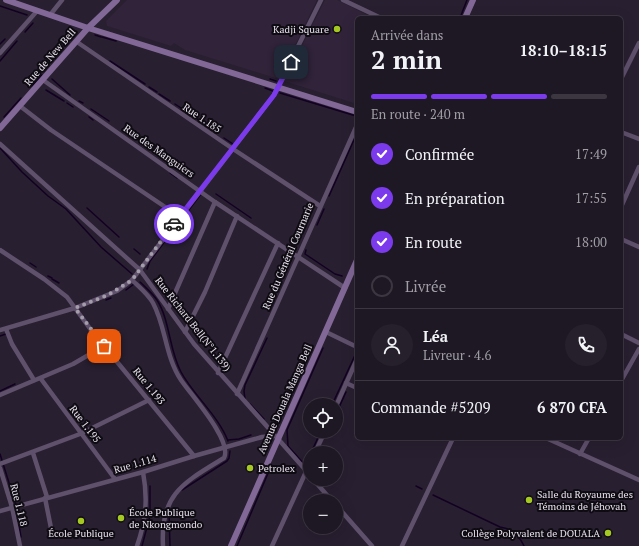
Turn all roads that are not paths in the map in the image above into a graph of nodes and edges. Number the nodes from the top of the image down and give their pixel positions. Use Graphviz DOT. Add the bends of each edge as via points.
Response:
graph roads {
  1 [pos="6,0"];
  2 [pos="62,0"];
  3 [pos="117,0"];
  4 [pos="321,0"];
  5 [pos="343,0"];
  6 [pos="473,0"];
  7 [pos="38,11"];
  8 [pos="50,15"];
  9 [pos="377,16"];
  10 [pos="466,16"];
  11 [pos="88,28"];
  12 [pos="77,42"];
  13 [pos="639,44"];
  14 [pos="0,53"];
  15 [pos="623,75"];
  16 [pos="43,80"];
  17 [pos="279,87"];
  18 [pos="20,106"];
  19 [pos="355,111"];
  20 [pos="0,128"];
  21 [pos="355,129"];
  22 [pos="623,133"];
  23 [pos="639,139"];
  24 [pos="0,144"];
  25 [pos="232,149"];
  26 [pos="639,167"];
  27 [pos="200,191"];
  28 [pos="216,202"];
  29 [pos="623,203"];
  30 [pos="320,206"];
  31 [pos="237,216"];
  32 [pos="180,217"];
  33 [pos="623,240"];
  34 [pos="278,243"];
  35 [pos="639,247"];
  36 [pos="0,250"];
  37 [pos="298,256"];
  38 [pos="355,265"];
  39 [pos="140,270"];
  40 [pos="132,280"];
  41 [pos="345,288"];
  42 [pos="75,308"];
  43 [pos="168,309"];
  44 [pos="6,329"];
  45 [pos="0,330"];
  46 [pos="185,332"];
  47 [pos="326,332"];
  48 [pos="623,335"];
  49 [pos="639,343"];
  50 [pos="104,346"];
  51 [pos="355,346"];
  52 [pos="639,348"];
  53 [pos="355,363"];
  54 [pos="218,373"];
  55 [pos="623,376"];
  56 [pos="40,379"];
  57 [pos="34,380"];
  58 [pos="346,383"];
  59 [pos="355,387"];
  60 [pos="237,394"];
  61 [pos="0,395"];
  62 [pos="339,398"];
  63 [pos="149,400"];
  64 [pos="80,434"];
  65 [pos="276,438"];
  66 [pos="451,440"];
  67 [pos="550,440"];
  68 [pos="588,440"];
  69 [pos="225,447"];
  70 [pos="33,453"];
  71 [pos="580,454"];
  72 [pos="194,456"];
  73 [pos="0,464"];
  74 [pos="0,468"];
  75 [pos="303,468"];
  76 [pos="143,472"];
  77 [pos="303,478"];
  78 [pos="115,479"];
  79 [pos="639,480"];
  80 [pos="319,486"];
  81 [pos="326,494"];
  82 [pos="46,497"];
  83 [pos="12,507"];
  84 [pos="0,511"];
  85 [pos="343,513"];
  86 [pos="52,533"];
  87 [pos="20,546"];
  88 [pos="138,546"];
  89 [pos="163,546"];
  90 [pos="232,546"];
  91 [pos="272,546"];
  92 [pos="372,546"];
  93 [pos="402,546"];
  1 -- 7 [label="street"];
  2 -- 8 [label="street"];
  3 -- 11 [label="street, Rue de New Bell"];
  4 -- 17 [label="street"];
  5 -- 9 [label="street"];
  6 -- 10 [label="street"];
  7 -- 8 [label="street"];
  7 -- 14 [label="street"];
  8 -- 11 [label="street"];
  11 -- 12 [label="street, Rue de New Bell"];
  11 -- 17 [label="street"];
  12 -- 16 [label="street, Rue de New Bell"];
  12 -- 25 [label="street, Rue 1.185"];
  13 -- 15 [label="street"];
  16 -- 18 [label="street, Rue de New Bell"];
  16 -- 27 [label="street, Rue des Manguiers"];
  17 -- 19 [label="street"];
  17 -- 25 [label="street"];
  18 -- 20 [label="street, Rue de New Bell"];
  18 -- 32 [label="street" via="51,130"];
  21 -- 30 [label="street, Rue du Général Cournarie"];
  22 -- 23 [label="street"];
  24 -- 39 [label="street, Rue Richard Bell(N°1.139)"];
  25 -- 27 [label="street"];
  25 -- 30 [label="street, Rue 1.185"];
  26 -- 29 [label="street"];
  27 -- 28 [label="street, Rue des Manguiers"];
  27 -- 32 [label="street"];
  28 -- 31 [label="street, Rue des Manguiers"];
  28 -- 43 [label="street"];
  30 -- 37 [label="street, Rue du Général Cournarie"];
  31 -- 34 [label="street, Rue des Manguiers"];
  31 -- 46 [label="street"];
  32 -- 39 [label="street"];
  33 -- 35 [label="street"];
  34 -- 37 [label="street, Rue des Manguiers"];
  34 -- 54 [label="street"];
  36 -- 42 [label="street, Rue 1.193" via="63,294"];
  37 -- 41 [label="street, Rue des Manguiers"];
  37 -- 60 [label="street, Rue du Général Cournarie"];
  38 -- 41 [label="street, Avenue Douala Manga Bell"];
  39 -- 40 [label="street"];
  39 -- 43 [label="street, Rue Richard Bell(N°1.139)"];
  40 -- 42 [label="street" via="108,295"];
  40 -- 69 [label="street" via="152,301 158,313 173,367 217,430"];
  41 -- 47 [label="street, Avenue Douala Manga Bell"];
  42 -- 44 [label="street"];
  42 -- 50 [label="street, Rue 1.193"];
  43 -- 46 [label="street, Rue Richard Bell(N°1.139)"];
  44 -- 45 [label="street"];
  44 -- 57 [label="street"];
  46 -- 54 [label="street, Rue Richard Bell(N°1.139)"];
  47 -- 51 [label="street"];
  47 -- 65 [label="street, Avenue Douala Manga Bell"];
  48 -- 49 [label="street"];
  50 -- 56 [label="street"];
  50 -- 63 [label="street, Rue 1.193"];
  52 -- 55 [label="street"];
  53 -- 58 [label="street"];
  54 -- 60 [label="street, Rue Richard Bell(N°1.139)"];
  56 -- 57 [label="street"];
  56 -- 64 [label="street, Rue 1.195"];
  57 -- 61 [label="street"];
  58 -- 59 [label="street"];
  58 -- 62 [label="street"];
  60 -- 65 [label="street, Rue Richard Bell(N°1.139)"];
  63 -- 64 [label="street"];
  63 -- 72 [label="street, Rue 1.193"];
  64 -- 70 [label="street"];
  64 -- 78 [label="street, Rue 1.195"];
  65 -- 69 [label="street, Rue 1.114" via="262,437"];
  65 -- 75 [label="street, Rue Richard Bell(N°1.139)"];
  65 -- 90 [label="street, Avenue Douala Manga Bell"];
  66 -- 93 [label="street"];
  67 -- 71 [label="street"];
  68 -- 71 [label="street"];
  69 -- 72 [label="street, Rue 1.114"];
  69 -- 89 [label="street" via="224,458 189,481 171,498 164,520"];
  70 -- 73 [label="street"];
  70 -- 82 [label="street"];
  71 -- 79 [label="street"];
  72 -- 76 [label="street, Rue 1.114"];
  74 -- 83 [label="street, Rue 1.118"];
  76 -- 78 [label="street, Rue 1.114"];
  76 -- 88 [label="street" via="146,511"];
  77 -- 91 [label="street"];
  78 -- 82 [label="street, Rue 1.114"];
  80 -- 81 [label="street"];
  82 -- 83 [label="street, Rue 1.114"];
  82 -- 86 [label="street"];
  83 -- 84 [label="street, Rue 1.114"];
  83 -- 87 [label="street, Rue 1.118"];
  85 -- 92 [label="street"];
}
